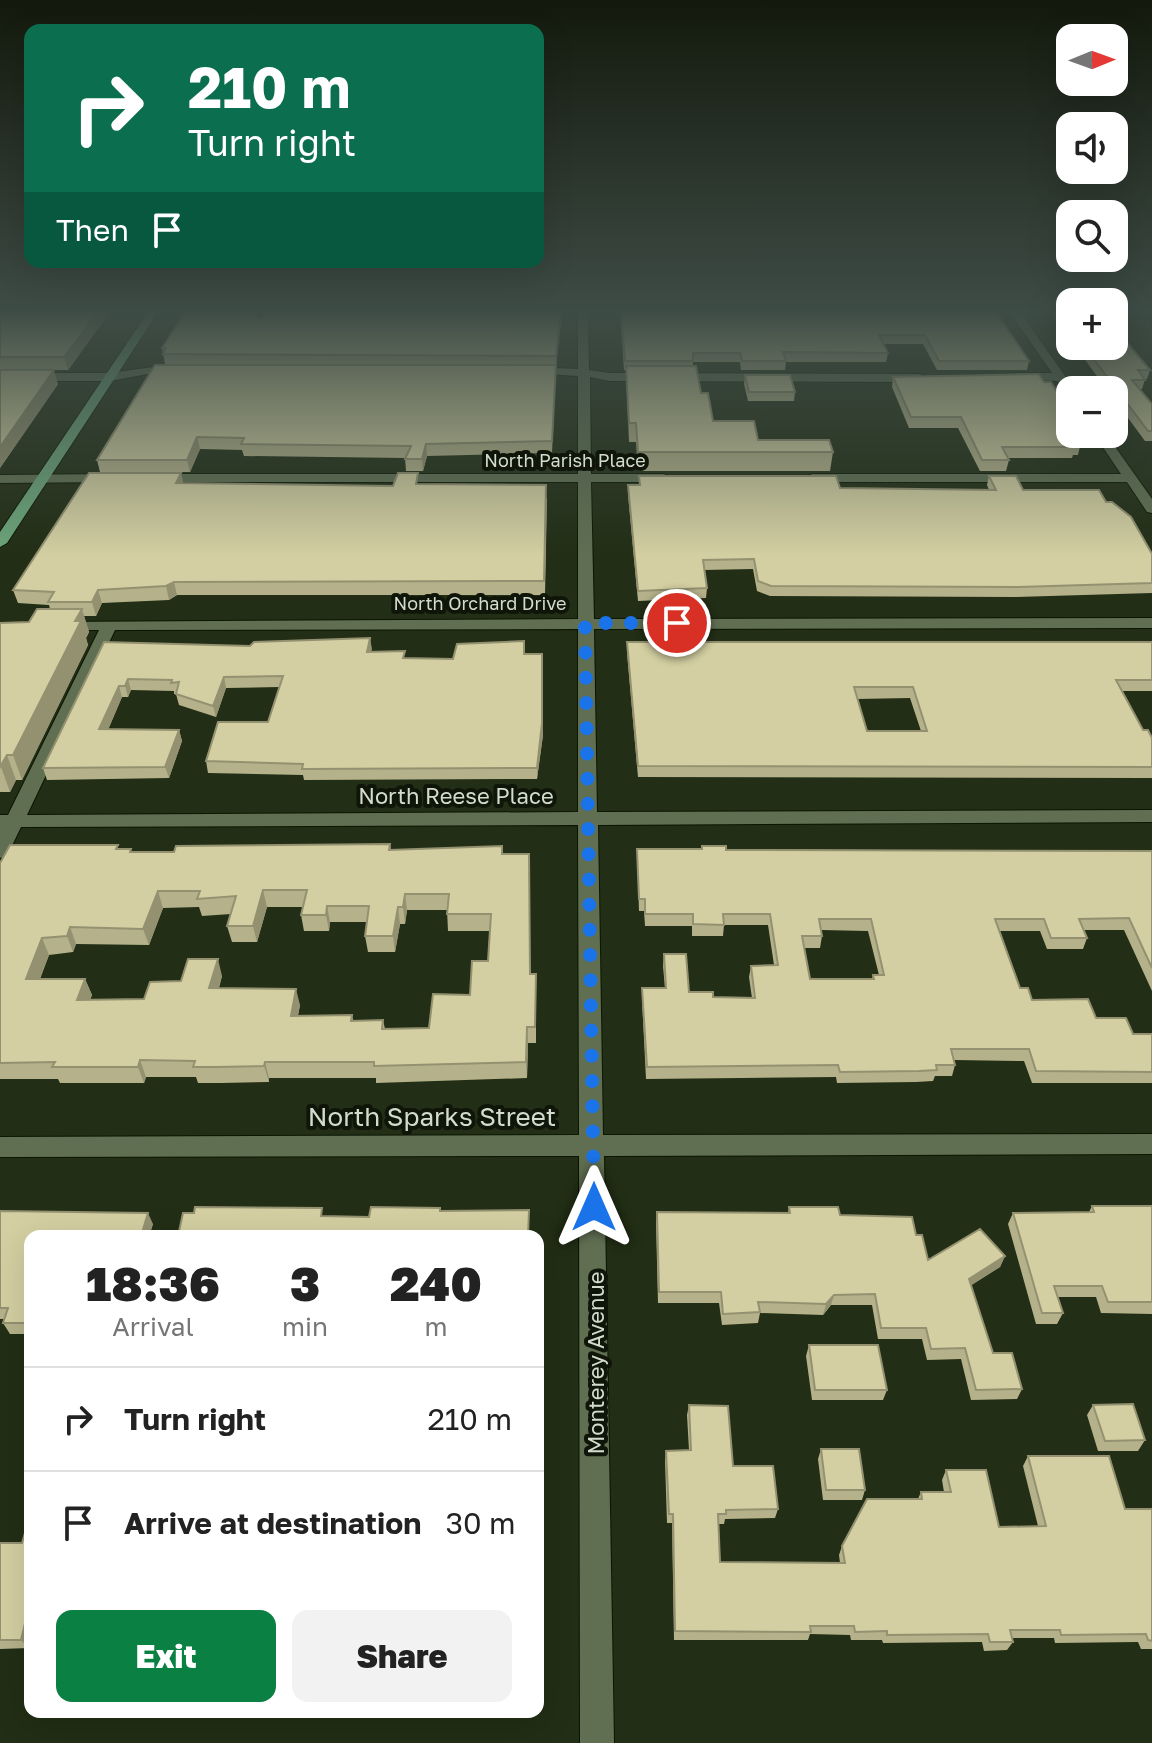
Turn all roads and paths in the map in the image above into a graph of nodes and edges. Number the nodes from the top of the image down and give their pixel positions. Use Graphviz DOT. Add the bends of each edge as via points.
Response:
graph roads {
  1 [pos="99,393"];
  2 [pos="583,393"];
  3 [pos="1110,448"];
  4 [pos="129,478"];
  5 [pos="144,478"];
  6 [pos="585,478"];
  7 [pos="682,478"];
  8 [pos="792,478"];
  9 [pos="1131,478"];
  10 [pos="0,479"];
  11 [pos="42,479"];
  12 [pos="1152,509"];
  13 [pos="0,543"];
  14 [pos="585,623"];
  15 [pos="1152,623"];
  16 [pos="47,624"];
  17 [pos="109,625"];
  18 [pos="1152,816"];
  19 [pos="587,818"];
  20 [pos="7,821"];
  21 [pos="0,851"];
  22 [pos="1152,1144"];
  23 [pos="593,1146"];
  24 [pos="0,1147"];
  25 [pos="597,1743"];
  1 -- 11 [label="main road"];
  2 -- 6 [label="street, Monterey Avenue"];
  3 -- 9 [label="street"];
  4 -- 11 [label="street"];
  5 -- 6 [label="street, North Parish Place"];
  6 -- 7 [label="street, North Parish Place"];
  6 -- 14 [label="street, Monterey Avenue"];
  8 -- 9 [label="street"];
  9 -- 12 [label="street"];
  10 -- 11 [label="street"];
  11 -- 13 [label="main road"];
  14 -- 15 [label="street, North Orchard Drive"];
  14 -- 17 [label="street, North Orchard Drive"];
  14 -- 19 [label="street, Monterey Avenue"];
  16 -- 17 [label="street, North Orchard Drive"];
  17 -- 20 [label="street"];
  18 -- 19 [label="street, North Reese Place"];
  19 -- 20 [label="street, North Reese Place"];
  19 -- 23 [label="street, Monterey Avenue"];
  20 -- 21 [label="street"];
  22 -- 23 [label="street, North Sparks Street"];
  23 -- 24 [label="street, North Sparks Street"];
  23 -- 25 [label="street, Monterey Avenue"];
}
